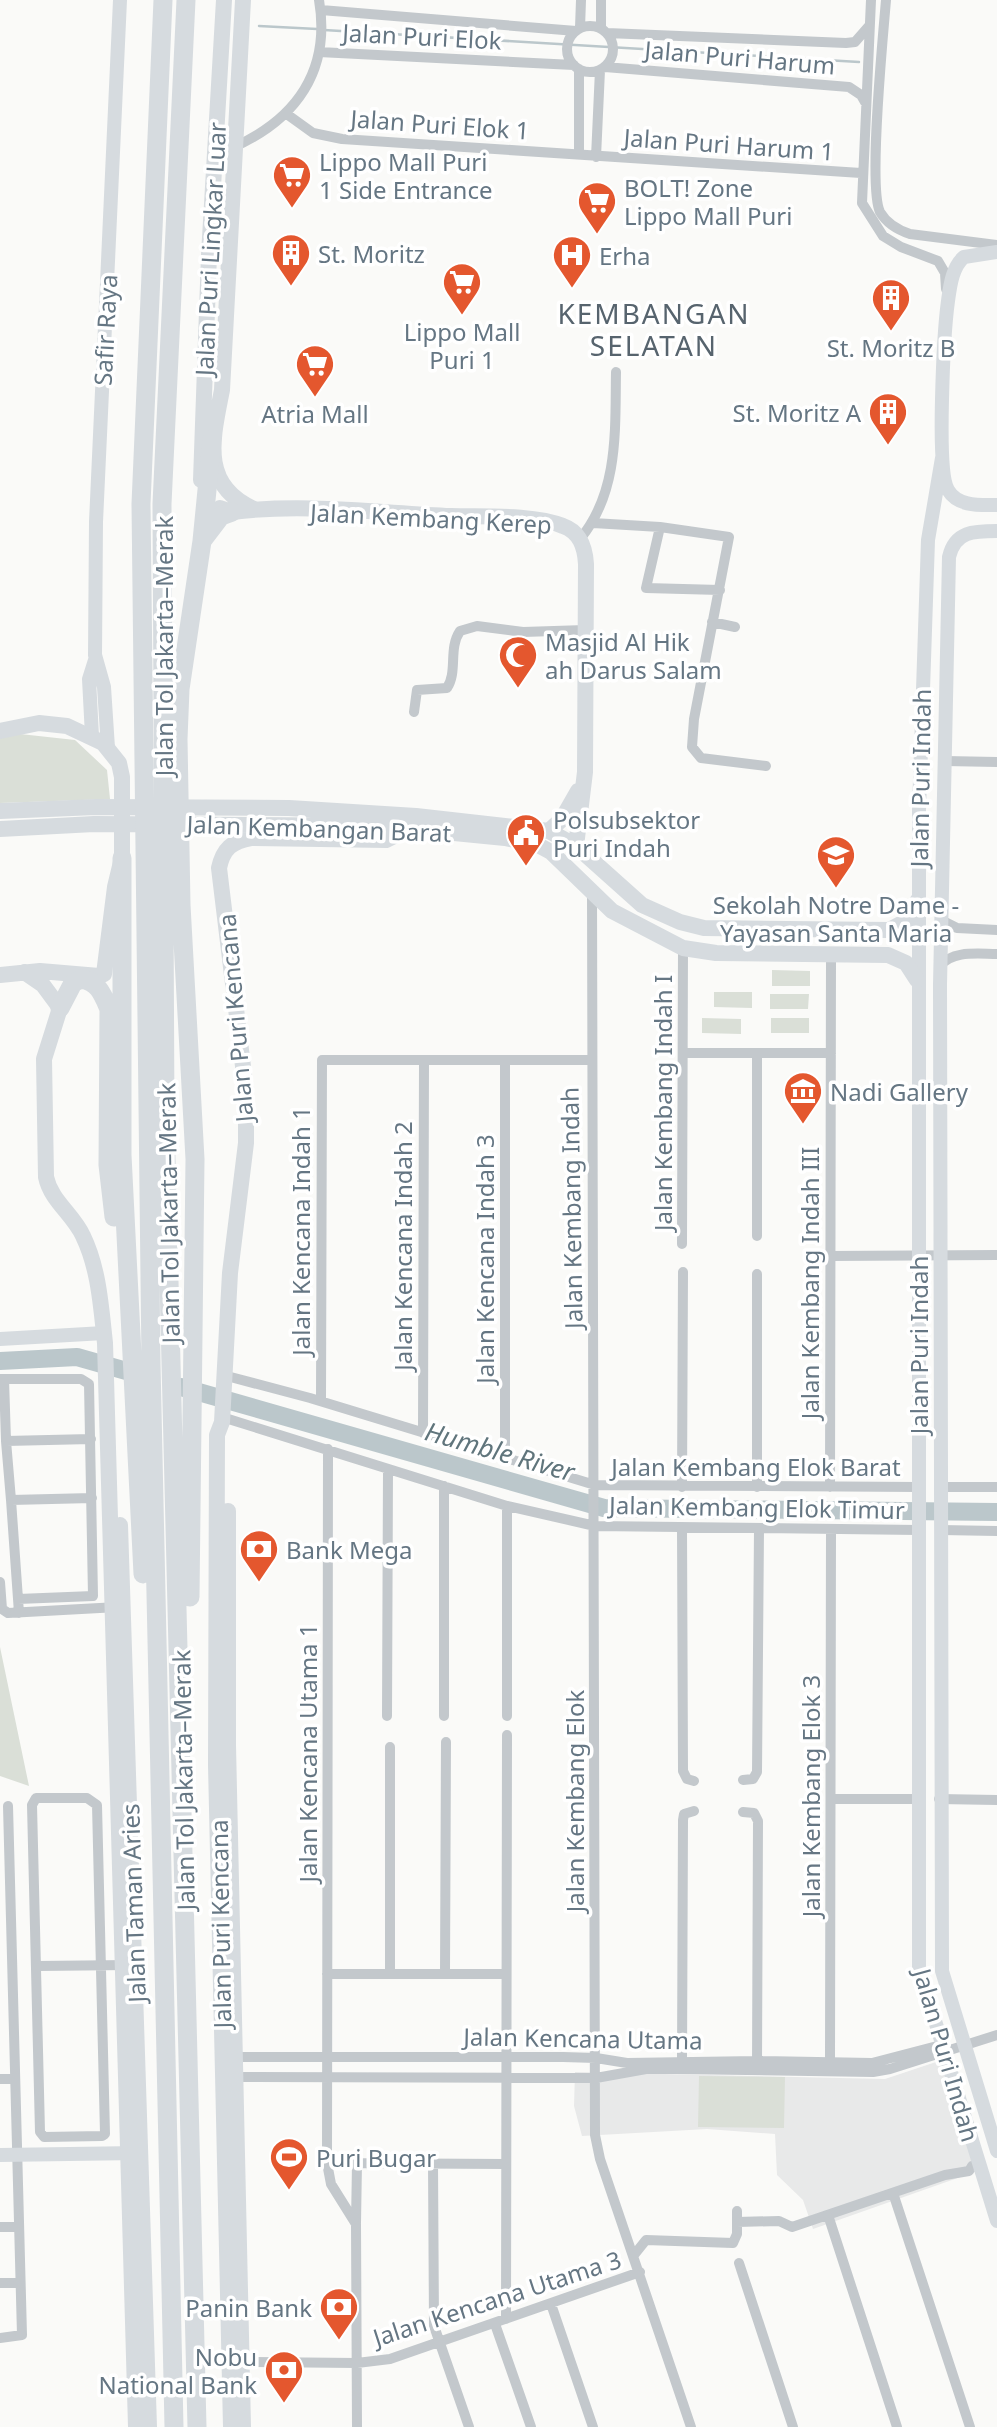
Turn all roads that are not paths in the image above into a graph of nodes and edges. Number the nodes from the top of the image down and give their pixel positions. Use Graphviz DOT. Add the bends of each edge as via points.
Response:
graph roads {
  1 [pos="120,0"];
  2 [pos="163,0"];
  3 [pos="224,0"];
  4 [pos="243,0"];
  5 [pos="581,0"];
  6 [pos="601,0"];
  7 [pos="871,0"];
  8 [pos="886,0"];
  9 [pos="186,6"];
  10 [pos="321,9"];
  11 [pos="870,25"];
  12 [pos="578,29"];
  13 [pos="604,31"];
  14 [pos="319,49"];
  15 [pos="577,67"];
  16 [pos="603,68"];
  17 [pos="865,102"];
  18 [pos="288,114"];
  19 [pos="234,147"];
  20 [pos="579,155"];
  21 [pos="596,156"];
  22 [pos="861,173"];
  23 [pos="997,245"];
  24 [pos="997,252"];
  25 [pos="207,295"];
  26 [pos="225,295"];
  27 [pos="948,302"];
  28 [pos="616,372"];
  29 [pos="212,439"];
  30 [pos="942,458"];
  31 [pos="205,497"];
  32 [pos="997,505"];
  33 [pos="254,509"];
  34 [pos="232,512"];
  35 [pos="593,523"];
  36 [pos="660,527"];
  37 [pos="997,531"];
  38 [pos="580,539"];
  39 [pos="202,541"];
  40 [pos="720,590"];
  41 [pos="712,622"];
  42 [pos="735,627"];
  43 [pos="585,630"];
  44 [pos="95,660"];
  45 [pos="414,712"];
  46 [pos="0,731"];
  47 [pos="92,736"];
  48 [pos="108,748"];
  49 [pos="945,761"];
  50 [pos="997,762"];
  51 [pos="766,766"];
  52 [pos="585,772"];
  53 [pos="1,811"];
  54 [pos="412,827"];
  55 [pos="0,829"];
  56 [pos="549,831"];
  57 [pos="576,846"];
  58 [pos="122,858"];
  59 [pos="592,892"];
  60 [pos="918,900"];
  61 [pos="941,920"];
  62 [pos="704,928"];
  63 [pos="853,930"];
  64 [pos="997,930"];
  65 [pos="703,952"];
  66 [pos="831,954"];
  67 [pos="854,954"];
  68 [pos="997,954"];
  69 [pos="683,955"];
  70 [pos="940,966"];
  71 [pos="24,972"];
  72 [pos="0,975"];
  73 [pos="917,980"];
  74 [pos="60,1008"];
  75 [pos="683,1053"];
  76 [pos="757,1053"];
  77 [pos="831,1053"];
  78 [pos="424,1060"];
  79 [pos="505,1060"];
  80 [pos="591,1060"];
  81 [pos="757,1236"];
  82 [pos="682,1244"];
  83 [pos="997,1255"];
  84 [pos="830,1256"];
  85 [pos="918,1256"];
  86 [pos="940,1256"];
  87 [pos="683,1272"];
  88 [pos="757,1274"];
  89 [pos="129,1297"];
  90 [pos="104,1338"];
  91 [pos="0,1339"];
  92 [pos="2,1379"];
  93 [pos="223,1379"];
  94 [pos="321,1401"];
  95 [pos="222,1417"];
  96 [pos="144,1421"];
  97 [pos="423,1433"];
  98 [pos="91,1439"];
  99 [pos="6,1441"];
  100 [pos="328,1450"];
  101 [pos="505,1458"];
  102 [pos="388,1469"];
  103 [pos="444,1486"];
  104 [pos="682,1487"];
  105 [pos="757,1487"];
  106 [pos="830,1487"];
  107 [pos="997,1487"];
  108 [pos="595,1488"];
  109 [pos="918,1491"];
  110 [pos="941,1491"];
  111 [pos="92,1498"];
  112 [pos="10,1500"];
  113 [pos="507,1506"];
  114 [pos="595,1525"];
  115 [pos="682,1528"];
  116 [pos="918,1528"];
  117 [pos="941,1528"];
  118 [pos="759,1529"];
  119 [pos="831,1529"];
  120 [pos="997,1531"];
  121 [pos="0,1582"];
  122 [pos="93,1596"];
  123 [pos="18,1599"];
  124 [pos="1,1604"];
  125 [pos="117,1607"];
  126 [pos="94,1608"];
  127 [pos="19,1613"];
  128 [pos="180,1650"];
  129 [pos="387,1716"];
  130 [pos="443,1716"];
  131 [pos="507,1716"];
  132 [pos="507,1735"];
  133 [pos="446,1742"];
  134 [pos="390,1747"];
  135 [pos="743,1780"];
  136 [pos="694,1781"];
  137 [pos="831,1799"];
  138 [pos="917,1799"];
  139 [pos="939,1799"];
  140 [pos="997,1800"];
  141 [pos="8,1805"];
  142 [pos="694,1811"];
  143 [pos="743,1812"];
  144 [pos="5,1866"];
  145 [pos="100,1965"];
  146 [pos="129,1965"];
  147 [pos="38,1966"];
  148 [pos="327,1974"];
  149 [pos="390,1974"];
  150 [pos="445,1974"];
  151 [pos="506,1974"];
  152 [pos="997,2035"];
  153 [pos="965,2046"];
  154 [pos="942,2049"];
  155 [pos="229,2057"];
  156 [pos="327,2057"];
  157 [pos="507,2057"];
  158 [pos="596,2058"];
  159 [pos="830,2063"];
  160 [pos="684,2064"];
  161 [pos="757,2065"];
  162 [pos="873,2068"];
  163 [pos="229,2077"];
  164 [pos="327,2078"];
  165 [pos="507,2078"];
  166 [pos="596,2078"];
  167 [pos="0,2079"];
  168 [pos="15,2079"];
  169 [pos="997,2151"];
  170 [pos="133,2153"];
  171 [pos="0,2155"];
  172 [pos="17,2155"];
  173 [pos="327,2163"];
  174 [pos="357,2163"];
  175 [pos="433,2164"];
  176 [pos="506,2164"];
  177 [pos="975,2165"];
  178 [pos="893,2193"];
  179 [pos="828,2215"];
  180 [pos="997,2221"];
  181 [pos="356,2224"];
  182 [pos="0,2227"];
  183 [pos="19,2227"];
  184 [pos="634,2255"];
  185 [pos="739,2263"];
  186 [pos="640,2272"];
  187 [pos="0,2283"];
  188 [pos="20,2283"];
  189 [pos="551,2304"];
  190 [pos="500,2321"];
  191 [pos="0,2338"];
  192 [pos="439,2343"];
  193 [pos="242,2362"];
  194 [pos="357,2363"];
  195 [pos="142,2425"];
  196 [pos="174,2427"];
  197 [pos="197,2427"];
  198 [pos="231,2427"];
  199 [pos="243,2427"];
  200 [pos="357,2427"];
  201 [pos="470,2427"];
  202 [pos="531,2427"];
  203 [pos="593,2427"];
  204 [pos="691,2427"];
  205 [pos="793,2427"];
  206 [pos="897,2427"];
  207 [pos="970,2427"];
  1 -- 44 [label="main road, Safir Raya" via="96,522"];
  2 -- 96 [label="highway, Jalan Tol Jakarta–Merak" via="141,505 150,1363"];
  3 -- 25 [label="main road, Jalan Puri Lingkar Luar"];
  4 -- 19 [label="main road, Jalan Puri Lingkar Luar"];
  5 -- 12 [label="street"];
  6 -- 13 [label="street"];
  7 -- 11 [label="street"];
  8 -- 23 [label="street" via="876,169 880,211 897,229 910,234"];
  9 -- 128 [label="highway, Jalan Tol Jakarta–Merak" via="162,504 165,1117"];
  10 -- 12 [label="street"];
  10 -- 14 [label="street"];
  11 -- 13 [label="street" via="855,42 846,43"];
  11 -- 17 [label="street"];
  12 -- 13 [label="street"];
  12 -- 15 [label="street" via="567,48"];
  13 -- 16 [label="street" via="613,44 612,57"];
  14 -- 15 [label="street, Jalan Puri Elok"];
  14 -- 18 [label="street, Jalan Puri Elok" via="307,85"];
  15 -- 16 [label="street"];
  15 -- 20 [label="street"];
  16 -- 17 [label="street, Jalan Puri Harum" via="849,87"];
  16 -- 21 [label="street"];
  17 -- 22 [label="street"];
  18 -- 19 [label="street, Jalan Puri Elok"];
  18 -- 20 [label="street, Jalan Puri Elok 1" via="302,127 327,137"];
  19 -- 26 [label="main road, Jalan Puri Lingkar Luar"];
  20 -- 21 [label="street, Jalan Puri Elok 1"];
  21 -- 22 [label="street, Jalan Puri Harum 1"];
  22 -- 27 [label="street" via="862,203 874,225 892,242 937,261 945,273"];
  24 -- 27 [label="main road" via="971,254 958,261"];
  25 -- 26 [label="main road"];
  25 -- 31 [label="main road, Jalan Puri Lingkar Luar" via="200,460"];
  26 -- 29 [label="main road, Jalan Puri Lingkar Luar" via="222,390"];
  27 -- 30 [label="main road"];
  28 -- 35 [label="street" via="615,449 608,485"];
  29 -- 31 [label="highway"];
  29 -- 33 [label="main road" via="220,483 239,503"];
  30 -- 32 [label="main road" via="945,485 953,496 964,503"];
  30 -- 60 [label="main road, Jalan Puri Indah" via="928,540"];
  31 -- 34 [label="main road"];
  31 -- 39 [label="highway"];
  33 -- 34 [label="main road, Jalan Kembang Kerep"];
  33 -- 38 [label="main road, Jalan Kembang Kerep" via="516,519 564,526"];
  34 -- 39 [label="highway" via="221,516"];
  35 -- 36 [label="street"];
  35 -- 38 [label="street"];
  36 -- 40 [label="street" via="730,537"];
  36 -- 40 [label="street" via="646,588"];
  37 -- 49 [label="main road, Jalan Puri Indah" via="964,534 955,540 950,557"];
  38 -- 43 [label="main road, Jalan Kembang Kerep" via="586,564"];
  39 -- 128 [label="highway" via="180,689 178,739 181,905 195,1159 190,1599"];
  40 -- 41 [label="street"];
  41 -- 42 [label="street"];
  41 -- 51 [label="street" via="692,747 701,758"];
  43 -- 45 [label="street" via="523,632 477,626 460,631 453,641 447,688 417,690"];
  43 -- 52 [label="main road, Jalan Kembang Kerep"];
  44 -- 47 [label="main road, Safir Raya" via="89,679"];
  44 -- 48 [label="main road, Safir Raya" via="104,687"];
  46 -- 47 [label="main road" via="48,723"];
  47 -- 48 [label="main road"];
  48 -- 58 [label="main road" via="122,773"];
  49 -- 50 [label="street"];
  49 -- 61 [label="main road, Jalan Puri Indah"];
  52 -- 56 [label="main road, Jalan Kembang Kerep" via="571,807"];
  52 -- 57 [label="main road, Jalan Kembang Kerep"];
  53 -- 56 [label="main road, Jalan Kembangan Barat" via="200,807 363,812"];
  54 -- 55 [label="main road, Jalan Kembangan Barat" via="94,824"];
  54 -- 59 [label="main road, Jalan Kembangan Barat" via="538,845 562,860"];
  54 -- 93 [label="main road, Jalan Puri Kencana" via="386,840 251,838 238,840 221,856 246,1091 246,1143"];
  56 -- 57 [label="main road, Jalan Kembangan Barat"];
  57 -- 62 [label="main road, Jalan Kembangan Barat" via="642,905"];
  58 -- 71 [label="main road" via="104,974"];
  58 -- 89 [label="highway" via="122,1155"];
  59 -- 69 [label="main road, Jalan Kembangan Barat"];
  59 -- 80 [label="street, Jalan Kembang Indah"];
  60 -- 63 [label="main road, Jalan Kembangan Barat" via="908,920 899,926"];
  60 -- 73 [label="main road, Jalan Puri Indah"];
  61 -- 64 [label="street" via="957,928"];
  61 -- 70 [label="main road, Jalan Puri Indah"];
  62 -- 63 [label="main road, Jalan Kembangan Barat"];
  62 -- 65 [label="main road" via="715,940"];
  63 -- 67 [label="main road" via="862,942"];
  65 -- 66 [label="main road, Jalan Kembangan Barat"];
  65 -- 69 [label="main road, Jalan Kembangan Barat"];
  66 -- 67 [label="main road, Jalan Kembangan Barat"];
  66 -- 77 [label="street, Jalan Kembang Indah III"];
  67 -- 73 [label="main road, Jalan Kembangan Barat" via="897,958"];
  68 -- 70 [label="street" via="957,955"];
  69 -- 75 [label="street, Jalan Kembang Indah I"];
  70 -- 86 [label="main road, Jalan Puri Indah"];
  71 -- 72 [label="main road"];
  71 -- 74 [label="main road" via="37,978"];
  73 -- 85 [label="main road, Jalan Puri Indah"];
  74 -- 89 [label="highway" via="73,983 81,979 102,991 109,1009 108,1165"];
  74 -- 90 [label="main road, Jalan Taman Aries" via="44,1059 46,1177 49,1189 83,1234 92,1258"];
  75 -- 76 [label="street"];
  75 -- 82 [label="street, Jalan Kembang Indah I"];
  76 -- 77 [label="street"];
  76 -- 81 [label="street"];
  77 -- 84 [label="street, Jalan Kembang Indah III"];
  78 -- 79 [label="street"];
  78 -- 94 [label="street, Jalan Kencana Indah 1" via="322,1060"];
  78 -- 97 [label="street, Jalan Kencana Indah 2"];
  79 -- 80 [label="street"];
  79 -- 101 [label="street, Jalan Kencana Indah 3"];
  80 -- 108 [label="street, Jalan Kembang Indah"];
  83 -- 86 [label="street"];
  84 -- 85 [label="street"];
  84 -- 106 [label="street, Jalan Kembang Indah III"];
  85 -- 86 [label="street"];
  85 -- 109 [label="main road, Jalan Puri Indah"];
  86 -- 110 [label="main road, Jalan Puri Indah"];
  87 -- 104 [label="street"];
  88 -- 105 [label="street"];
  89 -- 96 [label="highway" via="131,1346"];
  90 -- 91 [label="main road"];
  90 -- 125 [label="main road, Jalan Taman Aries"];
  92 -- 98 [label="street" via="86,1381"];
  92 -- 99 [label="street"];
  93 -- 94 [label="street, Jalan Kembang Elok Barat"];
  93 -- 95 [label="main road, Jalan Puri Kencana"];
  94 -- 97 [label="street, Jalan Kembang Elok Barat"];
  95 -- 100 [label="street, Jalan Kembang Elok Timur"];
  95 -- 155 [label="main road, Jalan Puri Kencana" via="227,1435"];
  96 -- 196 [label="highway, Jalan Tol Jakarta–Merak" via="145,1679 149,1709 159,1722"];
  97 -- 101 [label="street, Jalan Kembang Elok Barat"];
  98 -- 99 [label="street"];
  98 -- 111 [label="street"];
  99 -- 112 [label="street"];
  100 -- 102 [label="street, Jalan Kembang Elok Timur"];
  100 -- 148 [label="street, Jalan Kencana Utama 1"];
  101 -- 108 [label="street, Jalan Kembang Elok Barat"];
  102 -- 103 [label="street, Jalan Kembang Elok Timur"];
  102 -- 129 [label="street"];
  103 -- 113 [label="street, Jalan Kembang Elok Timur"];
  103 -- 130 [label="street"];
  104 -- 105 [label="street, Jalan Kembang Elok Barat"];
  104 -- 108 [label="street, Jalan Kembang Elok Barat"];
  105 -- 106 [label="street, Jalan Kembang Elok Barat"];
  106 -- 109 [label="street, Jalan Kembang Elok Barat"];
  107 -- 110 [label="street"];
  108 -- 114 [label="street, Jalan Kembang Indah"];
  109 -- 116 [label="main road, Jalan Puri Indah"];
  110 -- 117 [label="main road, Jalan Puri Indah"];
  111 -- 112 [label="street"];
  111 -- 122 [label="street"];
  112 -- 123 [label="street"];
  113 -- 114 [label="street, Jalan Kembang Elok Timur"];
  113 -- 131 [label="street"];
  114 -- 115 [label="street, Jalan Kembang Elok Timur"];
  114 -- 158 [label="street, Jalan Kembang Elok"];
  115 -- 118 [label="street, Jalan Kembang Elok Timur"];
  115 -- 136 [label="street" via="683,1772"];
  116 -- 119 [label="street, Jalan Kembang Elok Timur"];
  116 -- 138 [label="main road, Jalan Puri Indah"];
  117 -- 120 [label="street"];
  117 -- 139 [label="main road, Jalan Puri Indah"];
  118 -- 119 [label="street, Jalan Kembang Elok Timur"];
  118 -- 135 [label="street" via="757,1772 753,1779"];
  119 -- 137 [label="street, Jalan Kembang Elok 3"];
  121 -- 124 [label="street"];
  122 -- 123 [label="street"];
  122 -- 126 [label="street"];
  123 -- 127 [label="street"];
  124 -- 127 [label="street" via="4,1611"];
  125 -- 126 [label="street"];
  125 -- 146 [label="main road, Jalan Taman Aries"];
  126 -- 127 [label="street"];
  128 -- 197 [label="highway, Jalan Tol Jakarta–Merak"];
  132 -- 151 [label="street"];
  133 -- 150 [label="street"];
  134 -- 149 [label="street"];
  137 -- 138 [label="street"];
  137 -- 159 [label="street, Jalan Kembang Elok 3"];
  138 -- 154 [label="main road, Jalan Puri Indah" via="919,1969"];
  139 -- 140 [label="street"];
  139 -- 153 [label="main road, Jalan Puri Indah" via="943,1981"];
  141 -- 144 [label="street"];
  142 -- 160 [label="street" via="684,1814 682,1820"];
  143 -- 161 [label="street" via="754,1813 758,1821"];
  144 -- 168 [label="street"];
  145 -- 146 [label="street"];
  145 -- 147 [label="street"];
  145 -- 147 [label="street" via="97,1805 87,1798 36,1798 32,1805"];
  145 -- 147 [label="street" via="105,2134 62,2137 44,2137 40,2132"];
  146 -- 170 [label="main road, Jalan Taman Aries"];
  148 -- 149 [label="street"];
  148 -- 156 [label="street, Jalan Kencana Utama 1"];
  149 -- 150 [label="street"];
  150 -- 151 [label="street"];
  151 -- 157 [label="street"];
  152 -- 153 [label="street"];
  153 -- 154 [label="street"];
  153 -- 169 [label="main road, Jalan Puri Indah"];
  154 -- 162 [label="street"];
  154 -- 177 [label="main road, Jalan Puri Indah"];
  155 -- 156 [label="street, Jalan Kencana Utama"];
  155 -- 163 [label="main road, Jalan Puri Kencana"];
  156 -- 157 [label="street, Jalan Kencana Utama"];
  156 -- 164 [label="street, Jalan Kencana Utama 1"];
  157 -- 158 [label="street, Jalan Kencana Utama"];
  157 -- 165 [label="street"];
  158 -- 160 [label="street, Jalan Kencana Utama"];
  158 -- 166 [label="street, Jalan Kembang Elok"];
  159 -- 161 [label="street"];
  159 -- 162 [label="street"];
  160 -- 161 [label="street"];
  160 -- 166 [label="street, Jalan Kencana Utama"];
  161 -- 162 [label="street"];
  163 -- 164 [label="street, Jalan Kencana Utama"];
  163 -- 193 [label="main road, Jalan Puri Kencana"];
  163 -- 198 [label="main road, Jalan Puri Kencana"];
  164 -- 165 [label="street, Jalan Kencana Utama"];
  164 -- 173 [label="street, Jalan Kencana Utama 1"];
  165 -- 166 [label="street, Jalan Kencana Utama"];
  165 -- 176 [label="street"];
  166 -- 184 [label="street, Jalan Kembang Elok" via="597,2147"];
  167 -- 168 [label="street"];
  168 -- 172 [label="street"];
  170 -- 172 [label="main road"];
  170 -- 195 [label="main road, Jalan Taman Aries"];
  171 -- 172 [label="main road"];
  172 -- 183 [label="street"];
  173 -- 174 [label="street"];
  173 -- 181 [label="street, Jalan Kencana Utama 1" via="331,2184"];
  174 -- 175 [label="street"];
  174 -- 181 [label="street"];
  175 -- 176 [label="street"];
  175 -- 192 [label="street" via="434,2326"];
  176 -- 190 [label="street"];
  177 -- 178 [label="street" via="969,2171"];
  177 -- 180 [label="main road, Jalan Puri Indah"];
  178 -- 179 [label="street"];
  178 -- 207 [label="street"];
  179 -- 184 [label="street" via="792,2227 737,2216 733,2243 646,2240"];
  179 -- 206 [label="street"];
  181 -- 194 [label="street"];
  182 -- 183 [label="street"];
  183 -- 188 [label="street"];
  184 -- 186 [label="street, Jalan Kembang Elok"];
  185 -- 205 [label="street"];
  186 -- 189 [label="street, Jalan Kencana Utama 3"];
  186 -- 204 [label="street, Jalan Kembang Elok"];
  187 -- 188 [label="street"];
  188 -- 191 [label="street" via="22,2335"];
  189 -- 190 [label="street, Jalan Kencana Utama 3"];
  189 -- 203 [label="street"];
  190 -- 192 [label="street, Jalan Kencana Utama 3"];
  190 -- 202 [label="street"];
  192 -- 194 [label="street, Jalan Kencana Utama 3" via="390,2359"];
  192 -- 201 [label="street"];
  193 -- 194 [label="street, Jalan Kencana Utama 3"];
  193 -- 199 [label="main road, Jalan Puri Kencana"];
  194 -- 200 [label="street"];
}
